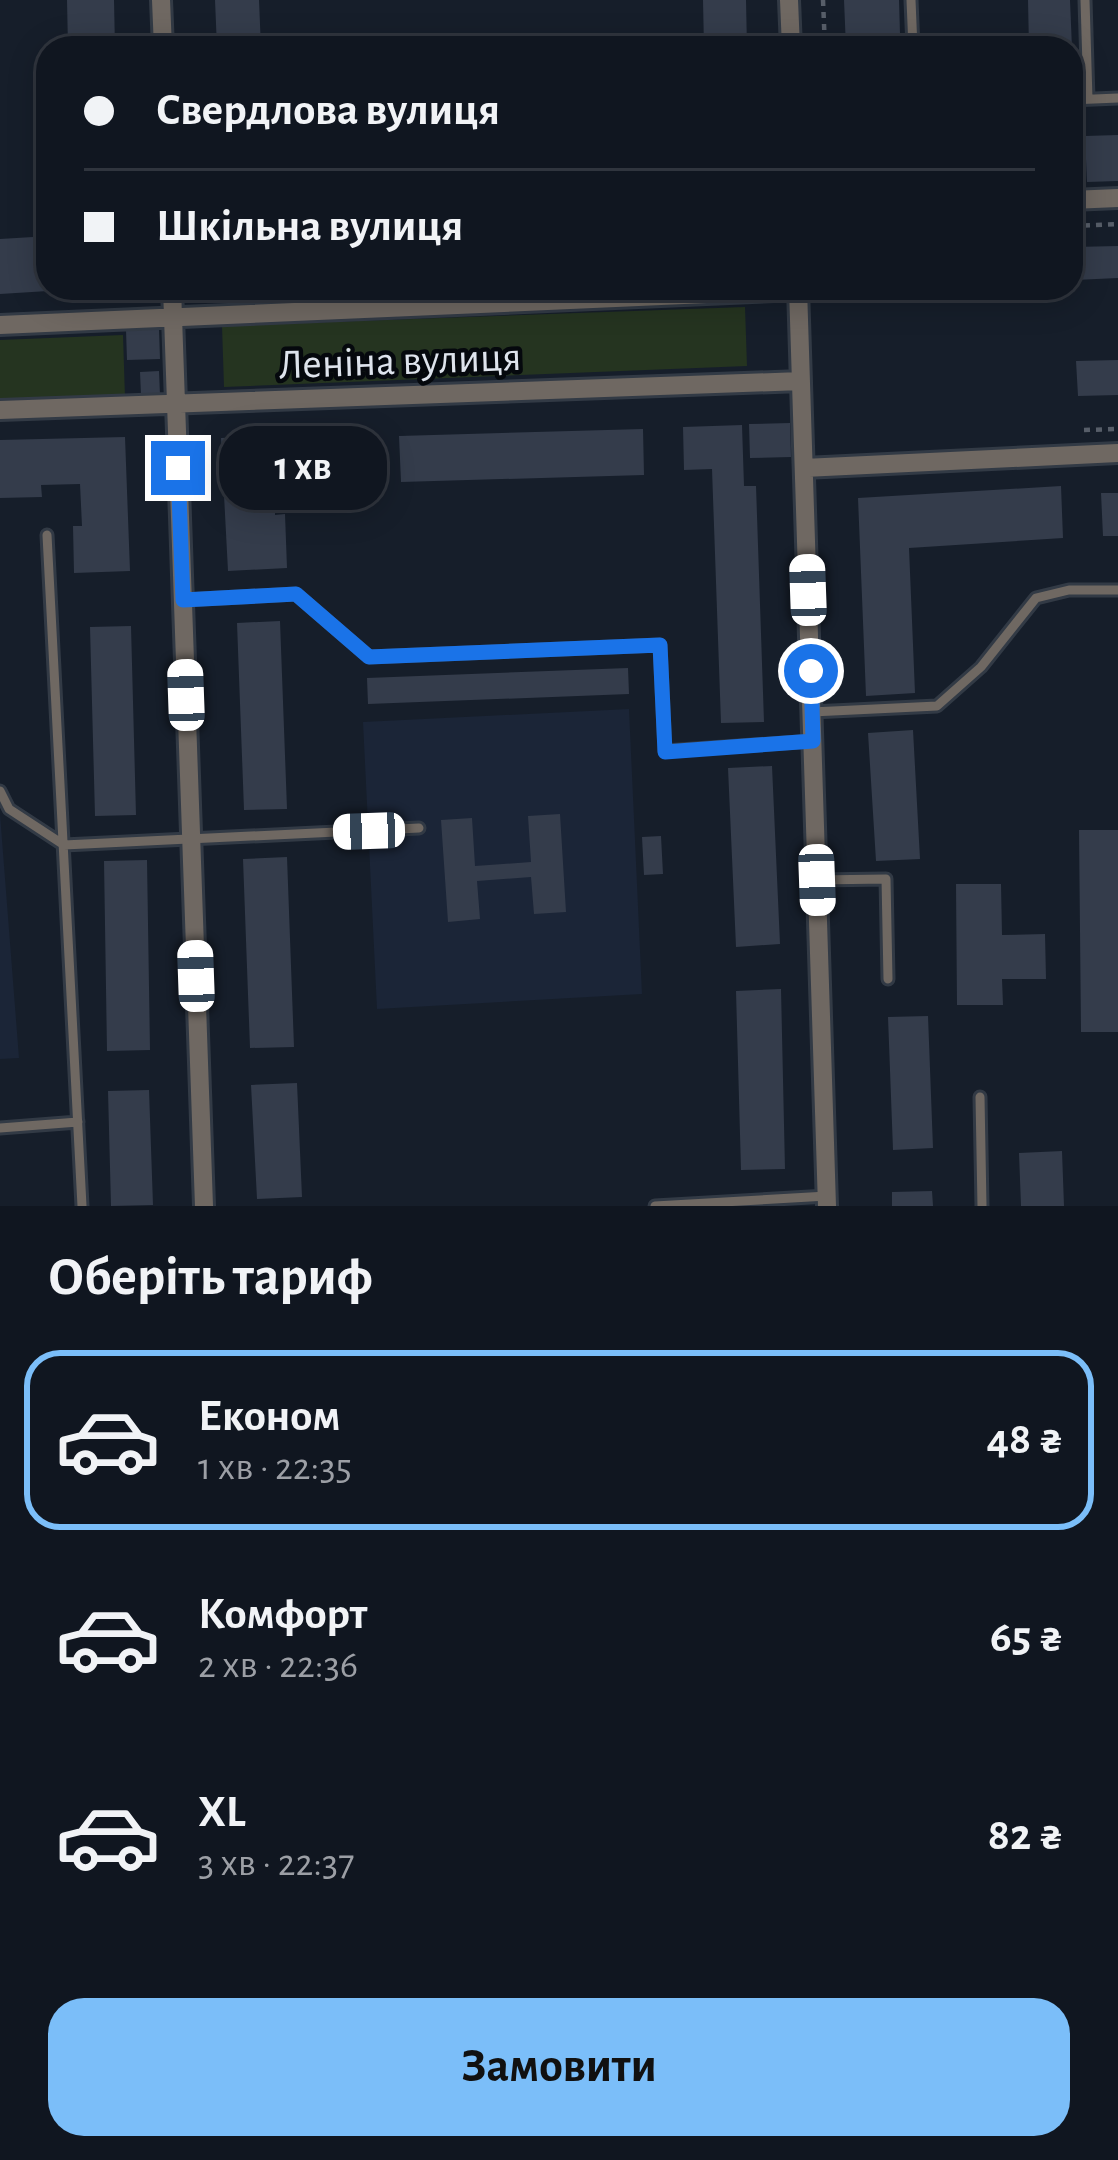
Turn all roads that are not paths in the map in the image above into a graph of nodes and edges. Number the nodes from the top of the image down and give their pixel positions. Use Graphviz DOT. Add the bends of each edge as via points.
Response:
graph roads {
  1 [pos="161,0"];
  2 [pos="789,0"];
  3 [pos="911,0"];
  4 [pos="1085,0"];
  5 [pos="162,36"];
  6 [pos="790,36"];
  7 [pos="912,36"];
  8 [pos="1118,98"];
  9 [pos="1083,99"];
  10 [pos="1088,99"];
  11 [pos="1118,199"];
  12 [pos="1083,200"];
  13 [pos="172,300"];
  14 [pos="561,300"];
  15 [pos="798,300"];
  16 [pos="173,318"];
  17 [pos="0,325"];
  18 [pos="801,382"];
  19 [pos="176,404"];
  20 [pos="0,410"];
  21 [pos="1118,453"];
  22 [pos="804,468"];
  23 [pos="47,535"];
  24 [pos="1118,590"];
  25 [pos="183,600"];
  26 [pos="812,712"];
  27 [pos="813,741"];
  28 [pos="0,791"];
  29 [pos="419,829"];
  30 [pos="191,838"];
  31 [pos="64,845"];
  32 [pos="817,880"];
  33 [pos="889,979"];
  34 [pos="980,1097"];
  35 [pos="78,1122"];
  36 [pos="0,1128"];
  37 [pos="827,1201"];
  38 [pos="82,1206"];
  39 [pos="204,1206"];
  40 [pos="655,1206"];
  41 [pos="982,1206"];
  1 -- 5 [label="street"];
  2 -- 6 [label="street"];
  3 -- 7 [label="lane"];
  4 -- 10 [label="lane"];
  8 -- 10 [label="lane"];
  9 -- 10 [label="lane"];
  11 -- 12 [label="street"];
  13 -- 16 [label="street"];
  14 -- 16 [label="street, Леніна вулиця"];
  15 -- 18 [label="street"];
  16 -- 17 [label="street, Леніна вулиця"];
  16 -- 19 [label="street"];
  18 -- 19 [label="street, Леніна вулиця"];
  18 -- 22 [label="street"];
  19 -- 20 [label="street, Леніна вулиця"];
  19 -- 25 [label="street"];
  21 -- 22 [label="street"];
  22 -- 26 [label="street"];
  23 -- 31 [label="lane"];
  24 -- 26 [label="lane" via="1036,598 981,667 937,706"];
  25 -- 27 [label="lane" via="296,594 369,657 660,645 665,752"];
  25 -- 30 [label="street"];
  26 -- 27 [label="street"];
  27 -- 32 [label="street"];
  28 -- 31 [label="lane" via="9,809"];
  29 -- 30 [label="lane"];
  30 -- 31 [label="lane"];
  30 -- 39 [label="street"];
  31 -- 35 [label="lane"];
  32 -- 33 [label="lane" via="886,879"];
  32 -- 37 [label="street"];
  34 -- 41 [label="lane"];
  35 -- 36 [label="lane"];
  35 -- 38 [label="lane"];
  37 -- 40 [label="lane"];
}
